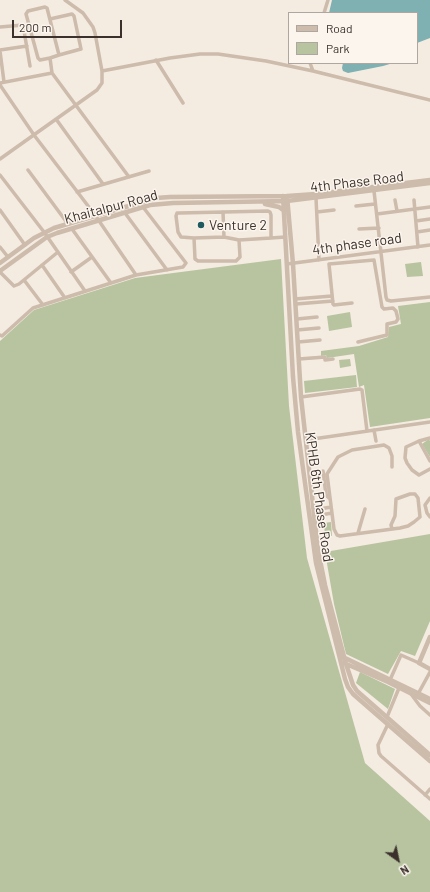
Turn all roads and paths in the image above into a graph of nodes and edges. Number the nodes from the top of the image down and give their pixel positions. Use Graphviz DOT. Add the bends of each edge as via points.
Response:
graph roads {
  1 [pos="65,0"];
  2 [pos="328,0"];
  3 [pos="324,12"];
  4 [pos="50,19"];
  5 [pos="0,27"];
  6 [pos="27,46"];
  7 [pos="0,51"];
  8 [pos="59,56"];
  9 [pos="50,58"];
  10 [pos="156,60"];
  11 [pos="310,64"];
  12 [pos="30,66"];
  13 [pos="102,71"];
  14 [pos="313,71"];
  15 [pos="52,73"];
  16 [pos="1,84"];
  17 [pos="430,100"];
  18 [pos="183,102"];
  19 [pos="76,106"];
  20 [pos="56,119"];
  21 [pos="34,135"];
  22 [pos="0,159"];
  23 [pos="28,170"];
  24 [pos="149,171"];
  25 [pos="0,175"];
  26 [pos="129,177"];
  27 [pos="430,180"];
  28 [pos="103,184"];
  29 [pos="430,184"];
  30 [pos="374,191"];
  31 [pos="77,192"];
  32 [pos="316,198"];
  33 [pos="285,199"];
  34 [pos="395,200"];
  35 [pos="414,200"];
  36 [pos="258,202"];
  37 [pos="375,204"];
  38 [pos="356,206"];
  39 [pos="143,207"];
  40 [pos="430,207"];
  41 [pos="415,208"];
  42 [pos="0,210"];
  43 [pos="283,210"];
  44 [pos="334,210"];
  45 [pos="397,211"];
  46 [pos="223,212"];
  47 [pos="317,212"];
  48 [pos="126,213"];
  49 [pos="377,214"];
  50 [pos="95,216"];
  51 [pos="430,218"];
  52 [pos="98,221"];
  53 [pos="416,221"];
  54 [pos="68,224"];
  55 [pos="379,228"];
  56 [pos="72,229"];
  57 [pos="359,229"];
  58 [pos="430,230"];
  59 [pos="44,232"];
  60 [pos="417,232"];
  61 [pos="47,237"];
  62 [pos="224,237"];
  63 [pos="285,237"];
  64 [pos="194,238"];
  65 [pos="271,238"];
  66 [pos="239,240"];
  67 [pos="25,245"];
  68 [pos="430,245"];
  69 [pos="0,247"];
  70 [pos="418,247"];
  71 [pos="381,251"];
  72 [pos="58,252"];
  73 [pos="8,257"];
  74 [pos="92,257"];
  75 [pos="319,260"];
  76 [pos="0,263"];
  77 [pos="287,264"];
  78 [pos="293,264"];
  79 [pos="42,265"];
  80 [pos="167,270"];
  81 [pos="0,271"];
  82 [pos="71,272"];
  83 [pos="136,275"];
  84 [pos="24,280"];
  85 [pos="111,283"];
  86 [pos="85,291"];
  87 [pos="332,296"];
  88 [pos="430,297"];
  89 [pos="65,298"];
  90 [pos="295,299"];
  91 [pos="333,301"];
  92 [pos="352,303"];
  93 [pos="296,304"];
  94 [pos="42,305"];
  95 [pos="317,317"];
  96 [pos="297,319"];
  97 [pos="319,328"];
  98 [pos="297,330"];
  99 [pos="0,336"];
  100 [pos="320,340"];
  101 [pos="298,342"];
  102 [pos="358,342"];
  103 [pos="299,359"];
  104 [pos="333,359"];
  105 [pos="301,397"];
  106 [pos="430,422"];
  107 [pos="374,430"];
  108 [pos="367,431"];
  109 [pos="430,438"];
  110 [pos="306,440"];
  111 [pos="376,441"];
  112 [pos="419,441"];
  113 [pos="430,461"];
  114 [pos="392,467"];
  115 [pos="430,468"];
  116 [pos="323,471"];
  117 [pos="329,498"];
  118 [pos="430,498"];
  119 [pos="331,507"];
  120 [pos="365,509"];
  121 [pos="314,510"];
  122 [pos="331,513"];
  123 [pos="315,516"];
  124 [pos="430,517"];
  125 [pos="392,529"];
  126 [pos="358,533"];
  127 [pos="316,550"];
  128 [pos="430,637"];
  129 [pos="341,657"];
  130 [pos="340,662"];
  131 [pos="419,663"];
  132 [pos="346,664"];
  133 [pos="430,669"];
  134 [pos="430,672"];
  135 [pos="390,680"];
  136 [pos="399,688"];
  137 [pos="411,694"];
  138 [pos="418,695"];
  139 [pos="430,699"];
  140 [pos="430,703"];
  141 [pos="430,715"];
  142 [pos="386,717"];
  143 [pos="388,724"];
  144 [pos="430,755"];
  145 [pos="430,761"];
  146 [pos="430,789"];
  147 [pos="425,795"];
  148 [pos="430,799"];
  1 -- 13 [label="street" via="83,13 93,27"];
  2 -- 3 [label="street"];
  4 -- 8 [label="street"];
  4 -- 8 [label="street" via="72,14 74,16 81,49"];
  4 -- 9 [label="street" via="45,7 26,12 38,58"];
  5 -- 6 [label="street" via="23,25"];
  6 -- 7 [label="street"];
  6 -- 12 [label="street"];
  7 -- 16 [label="street"];
  8 -- 9 [label="street"];
  9 -- 15 [label="street"];
  10 -- 13 [label="street"];
  10 -- 14 [label="street" via="218,54"];
  10 -- 18 [label="street"];
  11 -- 14 [label="street"];
  13 -- 19 [label="street" via="100,87"];
  14 -- 17 [label="street"];
  15 -- 16 [label="street"];
  15 -- 19 [label="street"];
  16 -- 21 [label="street"];
  19 -- 20 [label="street"];
  19 -- 26 [label="street"];
  20 -- 21 [label="street"];
  20 -- 28 [label="street"];
  21 -- 22 [label="street"];
  21 -- 31 [label="street"];
  23 -- 54 [label="street"];
  24 -- 26 [label="street"];
  25 -- 59 [label="street"];
  26 -- 28 [label="street"];
  27 -- 33 [label="street, 4th Phase Road"];
  28 -- 31 [label="street"];
  29 -- 30 [label="street, 4th Phase Road"];
  30 -- 32 [label="street, 4th Phase Road"];
  30 -- 37 [label="street"];
  31 -- 50 [label="street"];
  32 -- 33 [label="street, 4th Phase Road"];
  32 -- 47 [label="street"];
  33 -- 36 [label="street, Khaitalpur Road"];
  33 -- 43 [label="street, KPHB 6th Phase Road"];
  33 -- 50 [label="street, Khaitalpur Road" via="156,198"];
  33 -- 78 [label="street, KPHB 6th Phase Road"];
  34 -- 45 [label="street"];
  35 -- 41 [label="street"];
  36 -- 39 [label="street, Khaitalpur Road" via="161,203"];
  36 -- 43 [label="street"];
  37 -- 38 [label="street"];
  37 -- 49 [label="street"];
  39 -- 48 [label="street, Khaitalpur Road"];
  39 -- 80 [label="street" via="186,263 183,267"];
  40 -- 41 [label="street"];
  41 -- 45 [label="street"];
  41 -- 53 [label="street"];
  42 -- 67 [label="street"];
  43 -- 63 [label="street, KPHB 6th Phase Road"];
  44 -- 47 [label="street"];
  45 -- 49 [label="street"];
  46 -- 62 [label="street"];
  46 -- 64 [label="street" via="177,213 181,237"];
  46 -- 65 [label="street" via="270,212"];
  47 -- 75 [label="street"];
  48 -- 52 [label="street, Khaitalpur Road"];
  48 -- 80 [label="street"];
  49 -- 55 [label="street"];
  50 -- 52 [label="street"];
  50 -- 54 [label="street, Khaitalpur Road"];
  51 -- 53 [label="street"];
  52 -- 56 [label="street, Khaitalpur Road"];
  52 -- 83 [label="street"];
  53 -- 60 [label="street"];
  54 -- 59 [label="street, Khaitalpur Road"];
  55 -- 57 [label="street"];
  55 -- 71 [label="street"];
  56 -- 61 [label="street, Khaitalpur Road"];
  56 -- 74 [label="street"];
  58 -- 60 [label="street"];
  59 -- 61 [label="street"];
  59 -- 67 [label="street, Khaitalpur Road"];
  60 -- 70 [label="street"];
  61 -- 72 [label="street"];
  61 -- 81 [label="street, Khaitalpur Road"];
  62 -- 64 [label="street"];
  62 -- 66 [label="street"];
  63 -- 65 [label="street"];
  63 -- 77 [label="street, KPHB 6th Phase Road"];
  64 -- 66 [label="street" via="195,259 198,261 236,261 240,257"];
  65 -- 66 [label="street"];
  67 -- 73 [label="street, Khaitalpur Road"];
  68 -- 70 [label="street, 4th phase road"];
  69 -- 73 [label="street"];
  70 -- 71 [label="street, 4th phase road"];
  71 -- 75 [label="street, 4th phase road"];
  71 -- 88 [label="street" via="387,300 391,302"];
  72 -- 79 [label="street"];
  72 -- 82 [label="street"];
  73 -- 76 [label="street, Khaitalpur Road"];
  74 -- 82 [label="street"];
  74 -- 85 [label="street"];
  75 -- 78 [label="street, 4th phase road"];
  77 -- 78 [label="street, 4th phase road"];
  77 -- 127 [label="street, KPHB 6th Phase Road" via="298,432"];
  78 -- 90 [label="street, KPHB 6th Phase Road"];
  79 -- 84 [label="street"];
  79 -- 89 [label="street"];
  80 -- 83 [label="street"];
  81 -- 84 [label="street" via="14,286"];
  82 -- 86 [label="street"];
  83 -- 85 [label="street"];
  84 -- 94 [label="street"];
  85 -- 86 [label="street"];
  86 -- 89 [label="street"];
  87 -- 90 [label="street"];
  87 -- 91 [label="street"];
  87 -- 102 [label="street" via="329,264 374,260 382,308 394,308 398,319 387,324 387,335"];
  89 -- 94 [label="street"];
  90 -- 93 [label="street, KPHB 6th Phase Road"];
  91 -- 92 [label="street" via="334,305"];
  91 -- 93 [label="street"];
  93 -- 96 [label="street, KPHB 6th Phase Road"];
  94 -- 99 [label="street" via="33,308"];
  95 -- 96 [label="street"];
  96 -- 98 [label="street, KPHB 6th Phase Road"];
  97 -- 98 [label="street"];
  98 -- 101 [label="street, KPHB 6th Phase Road"];
  100 -- 101 [label="street"];
  101 -- 103 [label="street, KPHB 6th Phase Road"];
  103 -- 104 [label="street"];
  103 -- 105 [label="street, KPHB 6th Phase Road"];
  105 -- 108 [label="street" via="362,390"];
  105 -- 110 [label="street, KPHB 6th Phase Road"];
  106 -- 107 [label="street"];
  107 -- 108 [label="street"];
  107 -- 111 [label="street"];
  108 -- 110 [label="street"];
  109 -- 112 [label="street"];
  110 -- 121 [label="street, KPHB 6th Phase Road"];
  112 -- 113 [label="street"];
  112 -- 115 [label="street" via="406,447 407,463 419,475"];
  114 -- 117 [label="street" via="392,456 387,446 352,450 338,457 327,474"];
  116 -- 117 [label="street" via="326,495"];
  117 -- 119 [label="street"];
  118 -- 124 [label="street" via="425,505"];
  119 -- 121 [label="street"];
  119 -- 122 [label="street"];
  120 -- 126 [label="street"];
  121 -- 123 [label="street, KPHB 6th Phase Road"];
  122 -- 123 [label="street"];
  122 -- 126 [label="street" via="337,535"];
  123 -- 127 [label="street, KPHB 6th Phase Road"];
  125 -- 125 [label="street" via="408,526 420,517 418,498 415,494 396,499"];
  125 -- 126 [label="street"];
  127 -- 129 [label="street, KPHB 6th Phase Road"];
  128 -- 131 [label="street"];
  129 -- 130 [label="street, KPHB 6th Phase Road"];
  129 -- 132 [label="street, KPHB 6th Phase Road"];
  129 -- 135 [label="street"];
  130 -- 132 [label="street"];
  130 -- 143 [label="street, KPHB 6th Phase Road" via="350,690"];
  131 -- 133 [label="street"];
  131 -- 135 [label="street" via="401,655"];
  132 -- 136 [label="street"];
  132 -- 142 [label="street, KPHB 6th Phase Road" via="351,682 357,691"];
  134 -- 138 [label="street"];
  135 -- 138 [label="street"];
  136 -- 137 [label="street"];
  136 -- 142 [label="street"];
  137 -- 138 [label="street"];
  137 -- 141 [label="street"];
  138 -- 139 [label="street"];
  138 -- 140 [label="street"];
  142 -- 144 [label="street, KPHB 6th Phase Road"];
  143 -- 145 [label="street, KPHB 6th Phase Road"];
  143 -- 147 [label="street" via="378,745 379,753"];
  146 -- 147 [label="street"];
  147 -- 148 [label="street"];
}
